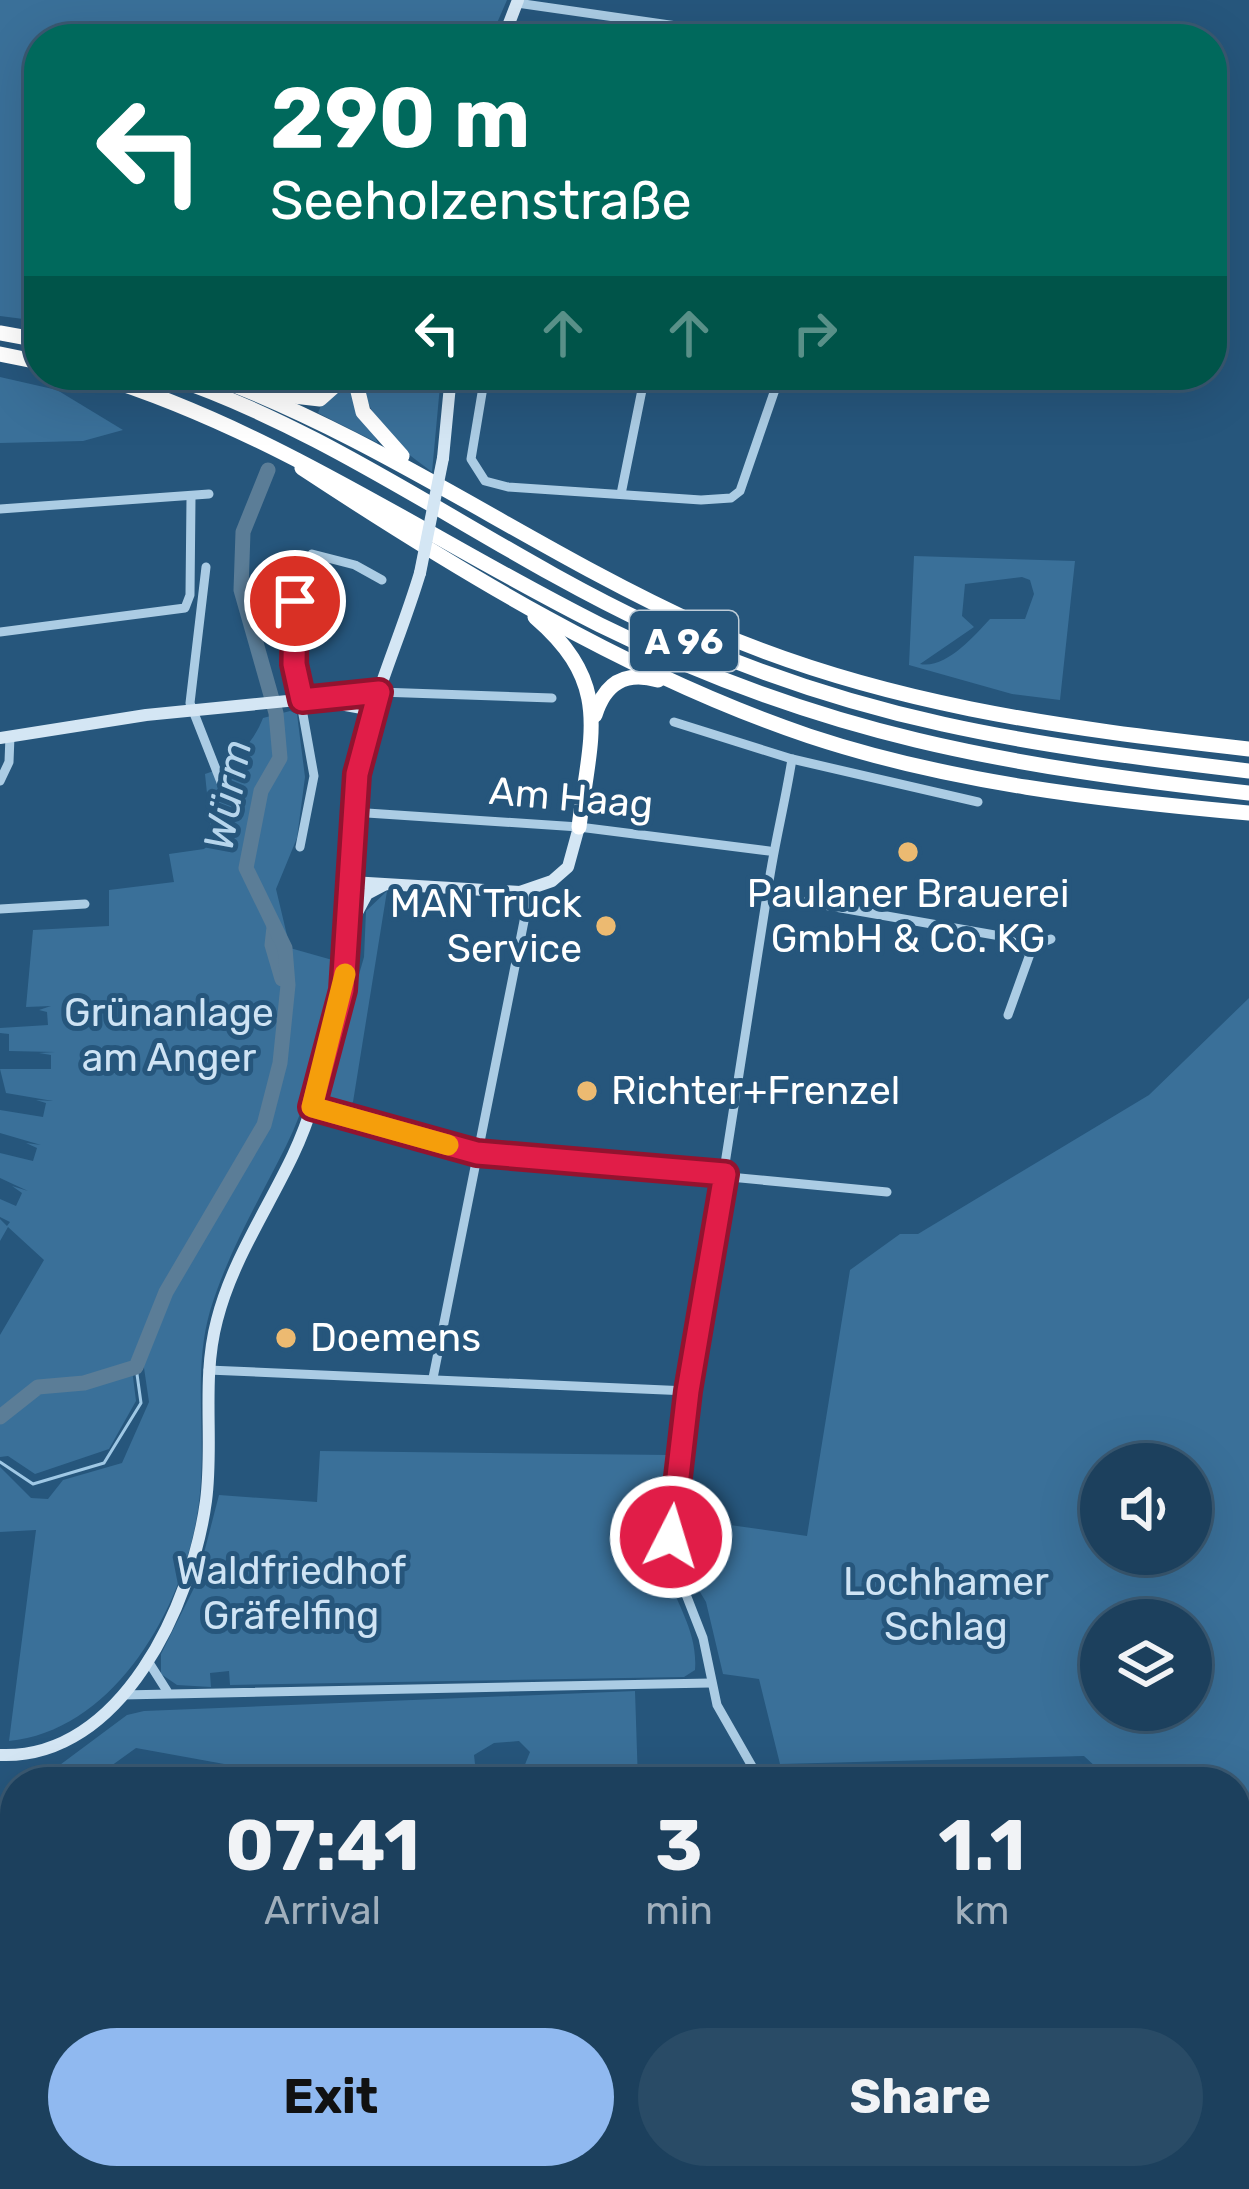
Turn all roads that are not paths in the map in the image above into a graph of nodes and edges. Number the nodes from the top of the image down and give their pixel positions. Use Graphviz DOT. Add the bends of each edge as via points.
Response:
graph roads {
  1 [pos="518,2"];
  2 [pos="635,22"];
  3 [pos="651,24"];
  4 [pos="136,390"];
  5 [pos="202,390"];
  6 [pos="247,390"];
  7 [pos="265,390"];
  8 [pos="334,390"];
  9 [pos="357,390"];
  10 [pos="450,390"];
  11 [pos="482,390"];
  12 [pos="642,390"];
  13 [pos="775,390"];
  14 [pos="245,430"];
  15 [pos="432,481"];
  16 [pos="208,494"];
  17 [pos="621,494"];
  18 [pos="191,498"];
  19 [pos="0,508"];
  20 [pos="206,567"];
  21 [pos="382,580"];
  22 [pos="510,595"];
  23 [pos="0,632"];
  24 [pos="692,690"];
  25 [pos="379,692"];
  26 [pos="551,698"];
  27 [pos="309,699"];
  28 [pos="344,705"];
  29 [pos="192,710"];
  30 [pos="373,710"];
  31 [pos="674,722"];
  32 [pos="590,729"];
  33 [pos="5,737"];
  34 [pos="363,744"];
  35 [pos="1249,749"];
  36 [pos="792,759"];
  37 [pos="1249,771"];
  38 [pos="0,781"];
  39 [pos="221,782"];
  40 [pos="1249,793"];
  41 [pos="978,802"];
  42 [pos="367,813"];
  43 [pos="1249,813"];
  44 [pos="579,827"];
  45 [pos="301,847"];
  46 [pos="769,851"];
  47 [pos="351,881"];
  48 [pos="386,884"];
  49 [pos="530,891"];
  50 [pos="767,895"];
  51 [pos="85,904"];
  52 [pos="0,909"];
  53 [pos="350,929"];
  54 [pos="1051,939"];
  55 [pos="1027,948"];
  56 [pos="1008,1016"];
  57 [pos="312,1107"];
  58 [pos="477,1153"];
  59 [pos="725,1174"];
  60 [pos="887,1192"];
  61 [pos="208,1370"];
  62 [pos="433,1378"];
  63 [pos="688,1391"];
  64 [pos="148,1659"];
  65 [pos="710,1683"];
  66 [pos="167,1691"];
  67 [pos="121,1695"];
  68 [pos="0,1758"];
  69 [pos="752,1767"];
  1 -- 2 [label="street"];
  2 -- 3 [label="street"];
  4 -- 14 [label="highway, A 96"];
  5 -- 37 [label="highway, A 96" via="274,419 645,623 779,680 872,711 1005,740"];
  6 -- 15 [label="highway"];
  7 -- 8 [label="highway" via="313,400"];
  9 -- 15 [label="highway" via="370,423"];
  10 -- 25 [label="main road, bridge" via="420,573"];
  11 -- 17 [label="street" via="471,459 478,475 496,486"];
  12 -- 17 [label="street"];
  13 -- 17 [label="street" via="740,491 723,500"];
  14 -- 22 [label="highway"];
  14 -- 40 [label="highway, A 96" via="597,623 790,707 985,758"];
  15 -- 35 [label="highway" via="618,585 787,660 961,710"];
  16 -- 18 [label="street"];
  18 -- 19 [label="street"];
  18 -- 23 [label="street" via="185,608"];
  20 -- 29 [label="street"];
  21 -- 27 [label="street" via="311,554 292,619"];
  22 -- 24 [label="highway"];
  22 -- 32 [label="highway" via="578,660"];
  24 -- 32 [label="highway" via="641,676 620,679 605,691"];
  24 -- 43 [label="highway" via="813,737 947,772"];
  25 -- 26 [label="street"];
  25 -- 27 [label="main road"];
  25 -- 30 [label="main road"];
  27 -- 28 [label="main road"];
  27 -- 29 [label="main road"];
  27 -- 45 [label="street" via="314,795"];
  28 -- 30 [label="main road"];
  28 -- 34 [label="main road"];
  29 -- 33 [label="main road"];
  29 -- 39 [label="street"];
  30 -- 34 [label="main road"];
  31 -- 36 [label="street"];
  32 -- 44 [label="highway"];
  33 -- 38 [label="street" via="9,762"];
  34 -- 47 [label="main road"];
  36 -- 41 [label="street"];
  36 -- 46 [label="street" via="780,838"];
  42 -- 44 [label="street, Am Haag"];
  44 -- 46 [label="street, Am Haag"];
  44 -- 49 [label="main road" via="568,867"];
  46 -- 50 [label="street"];
  47 -- 48 [label="main road"];
  47 -- 53 [label="main road"];
  48 -- 49 [label="main road"];
  48 -- 53 [label="main road" via="364,898"];
  49 -- 58 [label="street"];
  50 -- 55 [label="street" via="961,926"];
  50 -- 59 [label="street"];
  51 -- 52 [label="street"];
  53 -- 57 [label="main road"];
  54 -- 55 [label="street"];
  55 -- 56 [label="street" via="1030,967"];
  57 -- 58 [label="street"];
  57 -- 61 [label="main road" via="226,1288"];
  58 -- 59 [label="street"];
  58 -- 62 [label="street"];
  59 -- 60 [label="street"];
  59 -- 63 [label="street"];
  61 -- 62 [label="street"];
  61 -- 64 [label="main road" via="206,1505 184,1582"];
  62 -- 63 [label="street"];
  63 -- 65 [label="street" via="671,1537"];
  64 -- 66 [label="street"];
  64 -- 67 [label="main road"];
  65 -- 66 [label="street"];
  65 -- 69 [label="street"];
  66 -- 67 [label="street"];
  67 -- 68 [label="main road" via="68,1739"];
}
